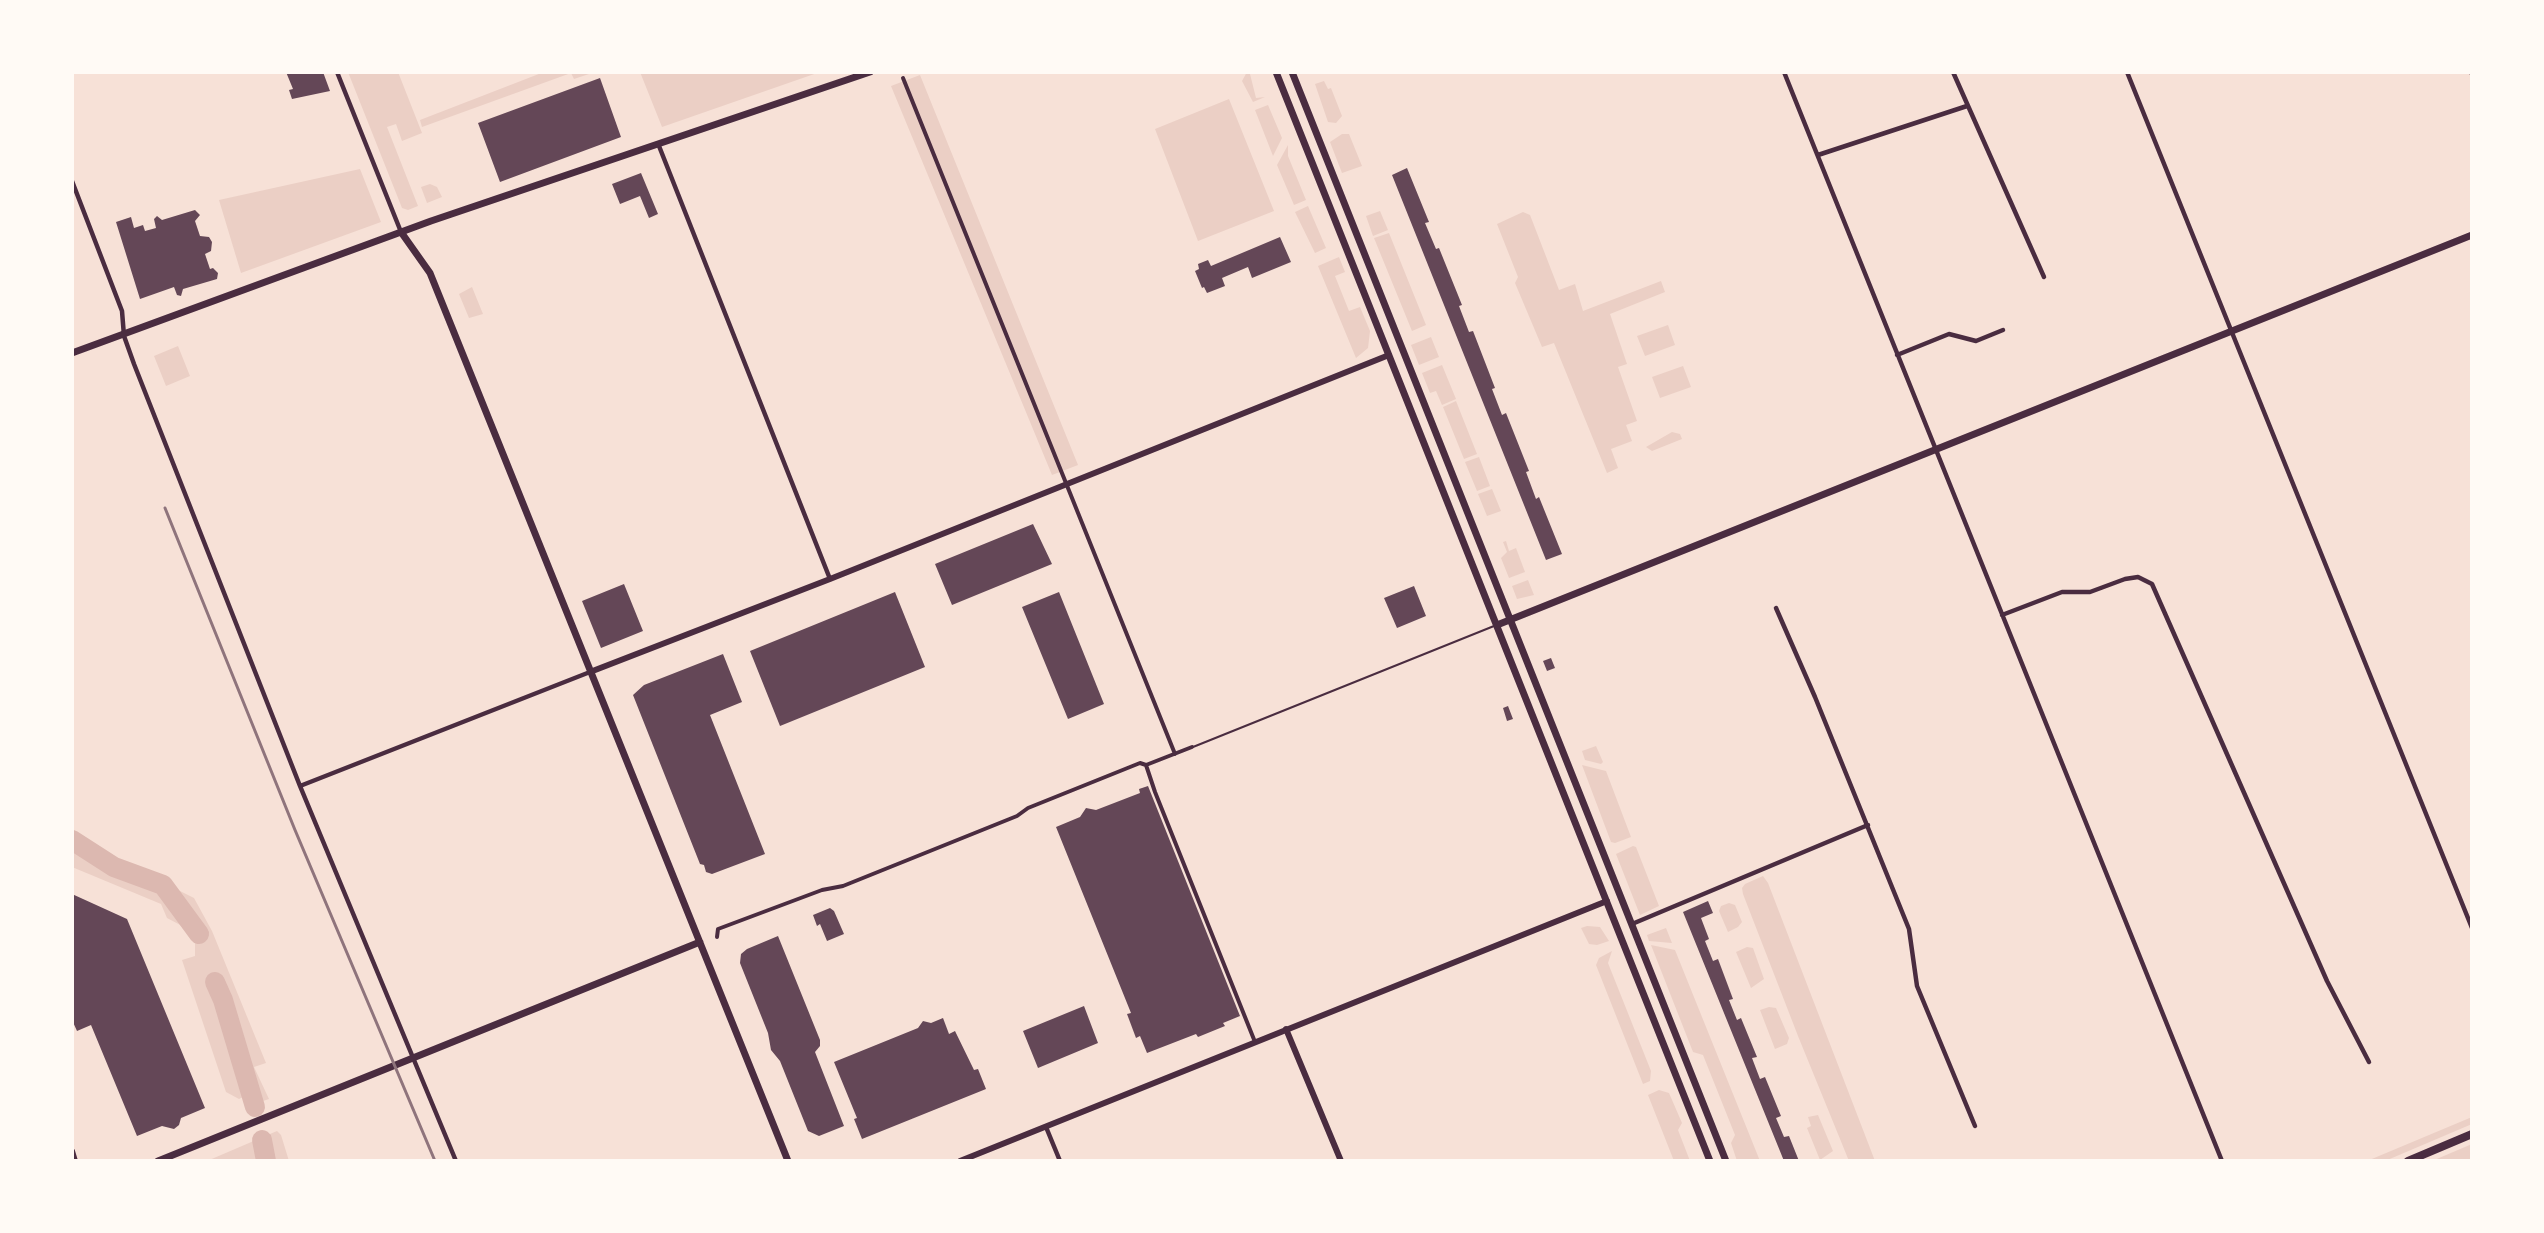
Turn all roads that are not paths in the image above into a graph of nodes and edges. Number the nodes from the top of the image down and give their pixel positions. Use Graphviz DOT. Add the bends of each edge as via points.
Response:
graph roads {
  1 [pos="337,72"];
  2 [pos="870,72"];
  3 [pos="1275,72"];
  4 [pos="1292,72"];
  5 [pos="1784,72"];
  6 [pos="1953,72"];
  7 [pos="2127,72"];
  8 [pos="903,78"];
  9 [pos="1967,106"];
  10 [pos="659,146"];
  11 [pos="1818,155"];
  12 [pos="72,181"];
  13 [pos="400,232"];
  14 [pos="2472,235"];
  15 [pos="2044,277"];
  16 [pos="2003,330"];
  17 [pos="2232,333"];
  18 [pos="124,336"];
  19 [pos="1402,349"];
  20 [pos="72,353"];
  21 [pos="1389,355"];
  22 [pos="1898,355"];
  23 [pos="1935,448"];
  24 [pos="1067,483"];
  25 [pos="830,579"];
  26 [pos="1776,608"];
  27 [pos="2002,615"];
  28 [pos="1511,620"];
  29 [pos="1497,625"];
  30 [pos="590,672"];
  31 [pos="1192,747"];
  32 [pos="1175,754"];
  33 [pos="1146,765"];
  34 [pos="300,786"];
  35 [pos="1868,825"];
  36 [pos="1620,896"];
  37 [pos="1607,902"];
  38 [pos="1632,924"];
  39 [pos="2472,928"];
  40 [pos="717,936"];
  41 [pos="700,942"];
  42 [pos="1286,1029"];
  43 [pos="1255,1042"];
  44 [pos="414,1058"];
  45 [pos="2369,1062"];
  46 [pos="1975,1126"];
  47 [pos="1046,1127"];
  48 [pos="2472,1134"];
  49 [pos="72,1151"];
  50 [pos="75,1161"];
  51 [pos="158,1161"];
  52 [pos="456,1161"];
  53 [pos="789,1161"];
  54 [pos="960,1161"];
  55 [pos="1060,1161"];
  56 [pos="1341,1161"];
  57 [pos="1710,1161"];
  58 [pos="1726,1161"];
  59 [pos="2222,1161"];
  60 [pos="2408,1161"];
  1 -- 13 [label="street"];
  2 -- 10 [label="main road"];
  3 -- 21 [label="main road"];
  4 -- 19 [label="main road"];
  5 -- 11 [label="street"];
  6 -- 9 [label="street"];
  7 -- 17 [label="street"];
  8 -- 24 [label="street"];
  9 -- 11 [label="street"];
  9 -- 15 [label="street"];
  10 -- 13 [label="main road"];
  10 -- 25 [label="street"];
  11 -- 22 [label="street"];
  12 -- 18 [label="street" via="122,311"];
  13 -- 18 [label="main road"];
  13 -- 30 [label="main road" via="430,273"];
  14 -- 17 [label="main road"];
  16 -- 22 [label="street" via="1976,341 1949,334"];
  17 -- 23 [label="main road"];
  17 -- 39 [label="street"];
  18 -- 20 [label="main road"];
  18 -- 34 [label="street"];
  19 -- 21 [label="main road"];
  19 -- 28 [label="main road"];
  21 -- 24 [label="street"];
  21 -- 29 [label="main road"];
  22 -- 23 [label="street"];
  23 -- 27 [label="street"];
  23 -- 28 [label="main road"];
  24 -- 25 [label="street"];
  24 -- 32 [label="street"];
  25 -- 30 [label="street"];
  26 -- 35 [label="street"];
  27 -- 45 [label="street" via="2062,592 2090,592 2138,577 2152,584 2327,981"];
  27 -- 59 [label="street"];
  28 -- 29 [label="main road"];
  28 -- 36 [label="main road"];
  29 -- 31 [label="lane"];
  29 -- 37 [label="main road"];
  30 -- 34 [label="street"];
  30 -- 41 [label="main road"];
  31 -- 32 [label="street"];
  32 -- 33 [label="street"];
  33 -- 40 [label="street" via="1140,763 843,886 822,890 718,929"];
  33 -- 43 [label="street"];
  34 -- 44 [label="street"];
  35 -- 38 [label="street"];
  35 -- 46 [label="street" via="1908,929 1917,986"];
  36 -- 37 [label="main road"];
  36 -- 38 [label="main road"];
  37 -- 42 [label="street"];
  37 -- 57 [label="main road"];
  38 -- 58 [label="main road"];
  41 -- 44 [label="main road"];
  41 -- 53 [label="main road"];
  42 -- 43 [label="street"];
  42 -- 56 [label="street"];
  43 -- 47 [label="street"];
  44 -- 51 [label="main road"];
  44 -- 52 [label="street"];
  47 -- 54 [label="street"];
  47 -- 55 [label="street"];
  48 -- 60 [label="main road"];
  49 -- 50 [label="street"];
}
